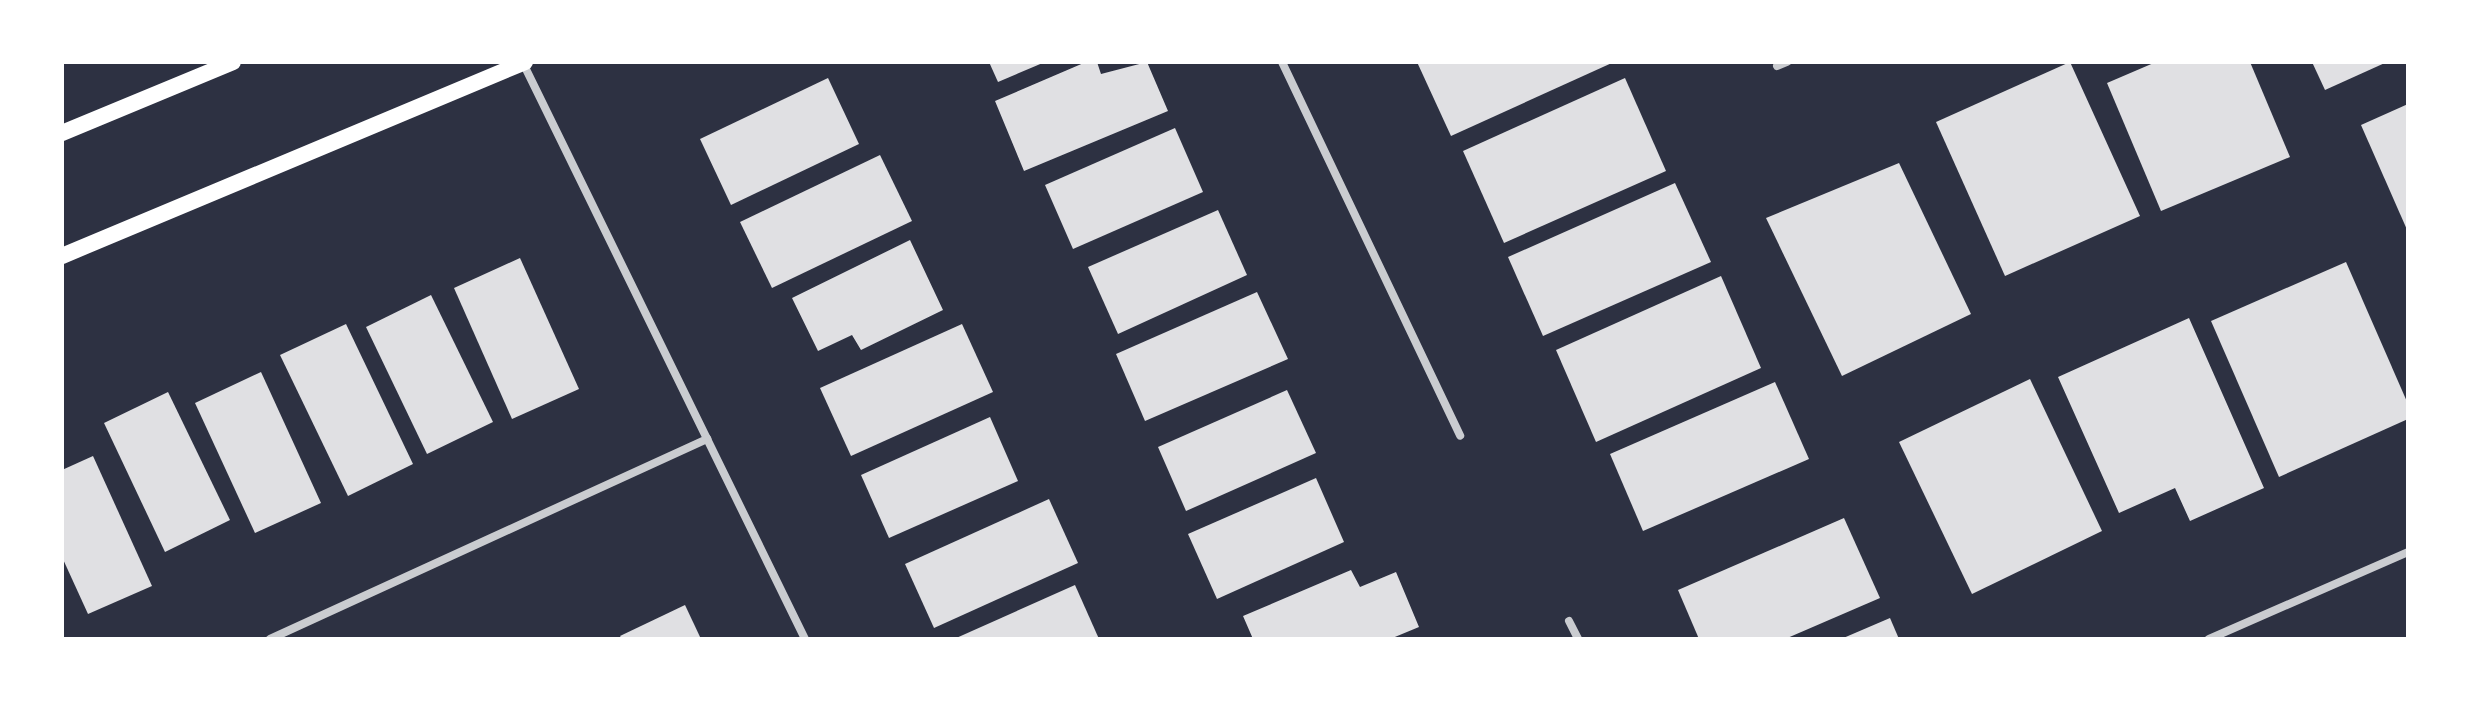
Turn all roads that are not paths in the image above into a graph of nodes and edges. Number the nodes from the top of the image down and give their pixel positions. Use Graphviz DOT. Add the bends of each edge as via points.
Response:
graph roads {
  1 [pos="233,62"];
  2 [pos="524,62"];
  3 [pos="1282,62"];
  4 [pos="1787,62"];
  5 [pos="1777,66"];
  6 [pos="62,133"];
  7 [pos="62,256"];
  8 [pos="1460,436"];
  9 [pos="707,439"];
  10 [pos="2408,552"];
  11 [pos="1569,621"];
  12 [pos="270,639"];
  13 [pos="805,639"];
  14 [pos="1578,639"];
  15 [pos="2209,639"];
  1 -- 6 [label="main road"];
  2 -- 7 [label="main road"];
  2 -- 9 [label="street"];
  3 -- 8 [label="street"];
  4 -- 5 [label="street"];
  9 -- 12 [label="street"];
  9 -- 13 [label="street"];
  10 -- 15 [label="street"];
  11 -- 14 [label="street"];
}
